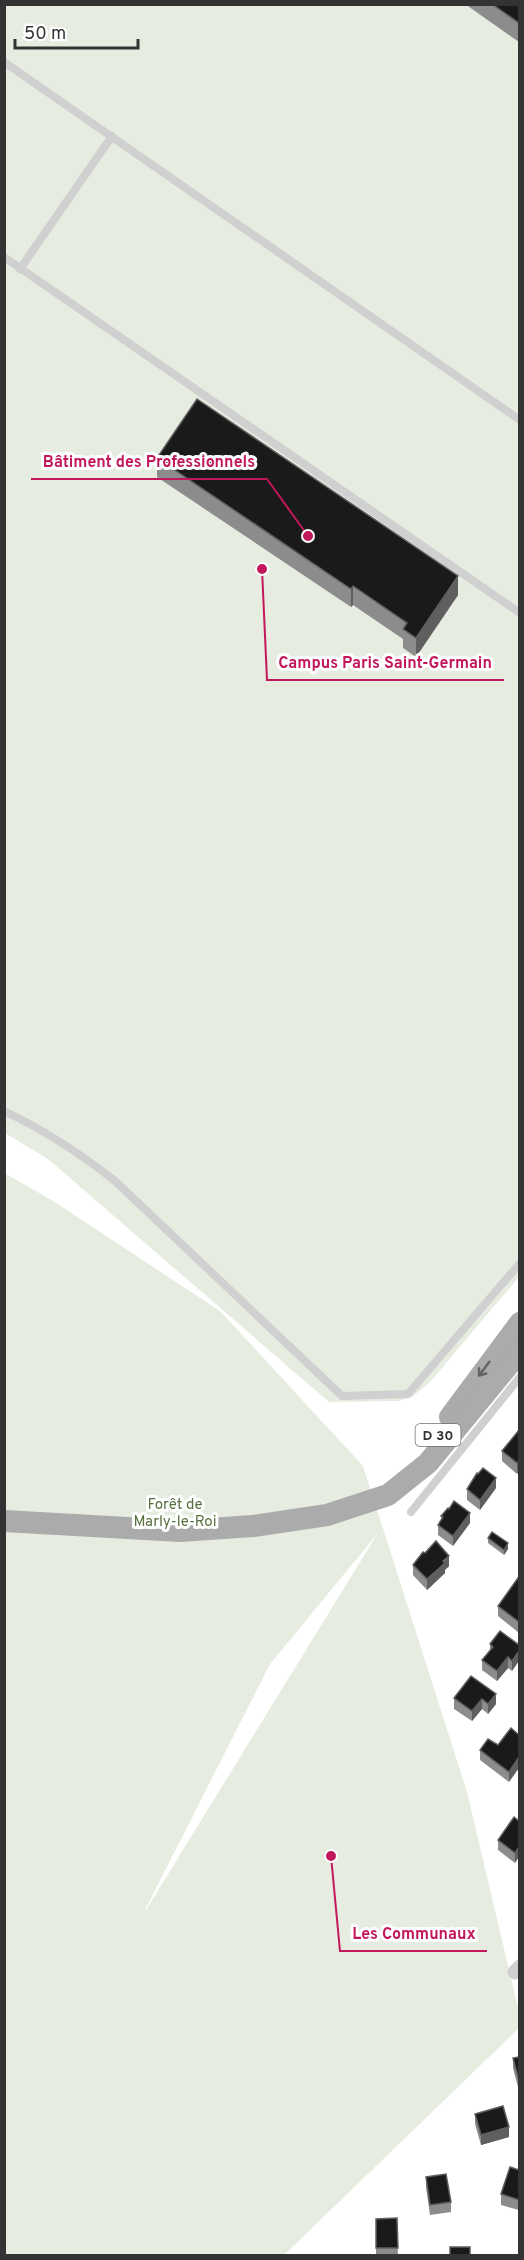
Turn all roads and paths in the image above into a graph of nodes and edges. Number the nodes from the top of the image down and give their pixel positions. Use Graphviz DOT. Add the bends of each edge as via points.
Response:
graph roads {
  1 [pos="4,62"];
  2 [pos="112,136"];
  3 [pos="4,257"];
  4 [pos="20,269"];
  5 [pos="519,420"];
  6 [pos="519,613"];
  7 [pos="4,1111"];
  8 [pos="519,1263"];
  9 [pos="519,1323"];
  10 [pos="519,1351"];
  11 [pos="519,1377"];
  12 [pos="411,1512"];
  13 [pos="327,1515"];
  14 [pos="4,1521"];
  1 -- 2 [label="lane"];
  2 -- 4 [label="lane"];
  2 -- 5 [label="lane"];
  3 -- 4 [label="lane"];
  4 -- 6 [label="lane"];
  7 -- 8 [label="lane" via="84,1157 115,1181 342,1396 408,1394"];
  9 -- 13 [label="main road, D 30, one-way" via="412,1465 373,1492"];
  10 -- 13 [label="main road, D 30" via="428,1463 388,1495"];
  11 -- 12 [label="lane"];
  13 -- 14 [label="main road, D 30" via="180,1531"];
}
